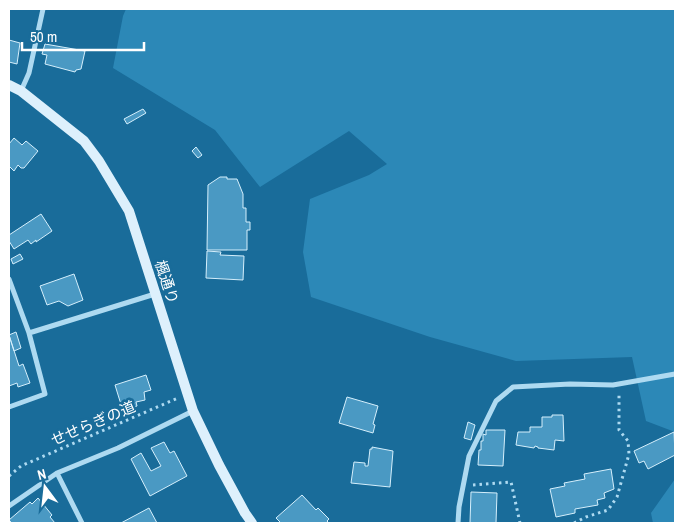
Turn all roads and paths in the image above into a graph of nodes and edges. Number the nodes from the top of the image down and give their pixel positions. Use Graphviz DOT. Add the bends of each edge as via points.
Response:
graph roads {
  1 [pos="44,9"];
  2 [pos="9,85"];
  3 [pos="21,91"];
  4 [pos="9,279"];
  5 [pos="155,294"];
  6 [pos="29,333"];
  7 [pos="675,374"];
  8 [pos="613,385"];
  9 [pos="188,394"];
  10 [pos="9,407"];
  11 [pos="193,411"];
  12 [pos="57,472"];
  13 [pos="9,476"];
  14 [pos="464,486"];
  15 [pos="9,506"];
  16 [pos="82,523"];
  17 [pos="252,523"];
  18 [pos="458,523"];
  19 [pos="520,523"];
  20 [pos="574,523"];
  1 -- 3 [label="street" via="29,73"];
  2 -- 3 [label="street, 楓通り"];
  3 -- 5 [label="street, 楓通り" via="84,141 99,161 129,212"];
  4 -- 6 [label="street"];
  5 -- 6 [label="street"];
  5 -- 9 [label="street, 楓通り"];
  6 -- 10 [label="street" via="44,394"];
  7 -- 8 [label="street"];
  8 -- 14 [label="street" via="514,388 496,401 469,456"];
  8 -- 20 [label="path" via="619,392 619,430 628,441 629,454 622,480 617,497 608,510"];
  9 -- 11 [label="street, 楓通り"];
  9 -- 13 [label="path, せせらぎの道" via="21,466"];
  11 -- 12 [label="street" via="118,448"];
  11 -- 17 [label="street, 楓通り"];
  12 -- 15 [label="street"];
  12 -- 16 [label="street"];
  14 -- 18 [label="street" via="458,507"];
  14 -- 19 [label="path" via="511,482"];
}
